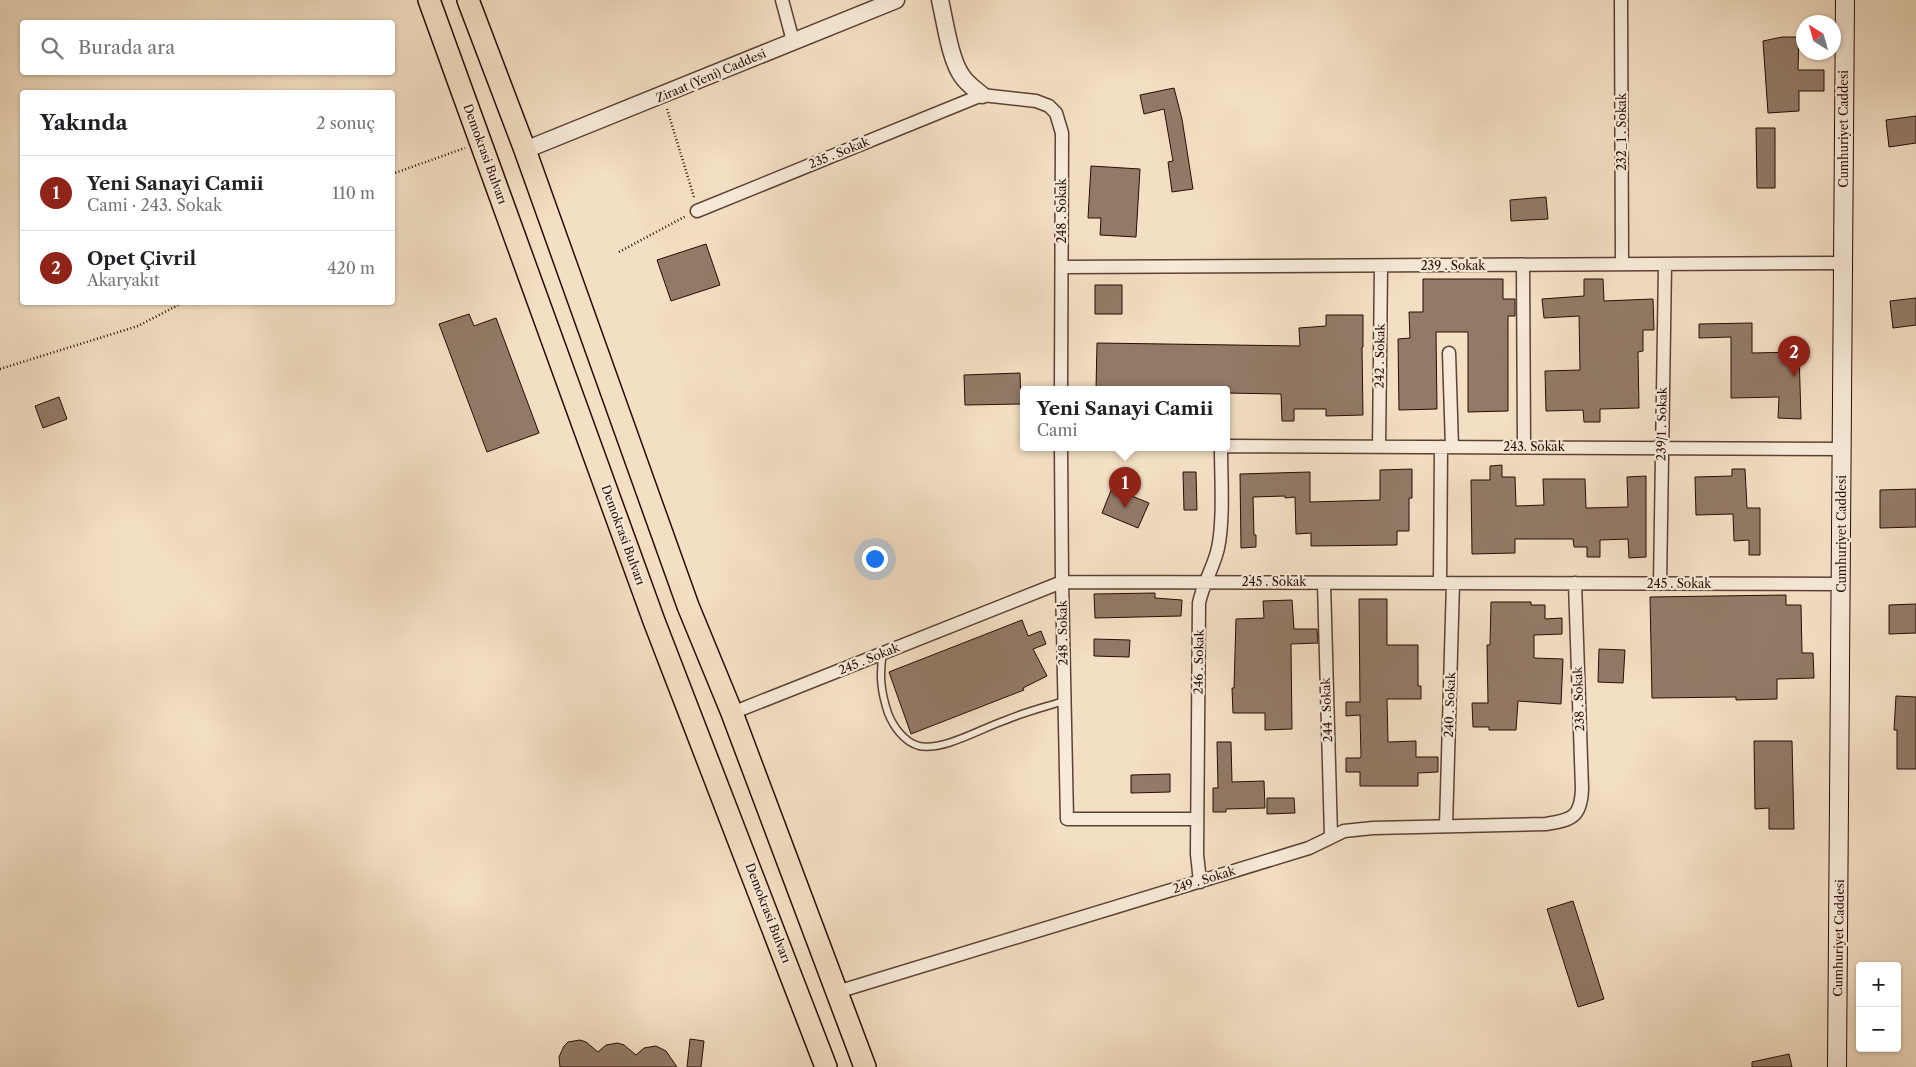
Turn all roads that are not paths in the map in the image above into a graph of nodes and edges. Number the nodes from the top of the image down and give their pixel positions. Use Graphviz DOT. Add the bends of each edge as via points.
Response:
graph roads {
  1 [pos="429,0"];
  2 [pos="468,0"];
  3 [pos="782,0"];
  4 [pos="896,0"];
  5 [pos="940,0"];
  6 [pos="1621,0"];
  7 [pos="1845,0"];
  8 [pos="793,41"];
  9 [pos="982,95"];
  10 [pos="526,150"];
  11 [pos="697,210"];
  12 [pos="1622,264"];
  13 [pos="1843,264"];
  14 [pos="1523,265"];
  15 [pos="1665,265"];
  16 [pos="1381,266"];
  17 [pos="1062,267"];
  18 [pos="1449,353"];
  19 [pos="1062,386"];
  20 [pos="1230,446"];
  21 [pos="1379,447"];
  22 [pos="1446,447"];
  23 [pos="1524,447"];
  24 [pos="1662,449"];
  25 [pos="1842,449"];
  26 [pos="1061,451"];
  27 [pos="1222,451"];
  28 [pos="1062,582"];
  29 [pos="1204,582"];
  30 [pos="1324,582"];
  31 [pos="1440,583"];
  32 [pos="1453,583"];
  33 [pos="1575,583"];
  34 [pos="1660,584"];
  35 [pos="1842,584"];
  36 [pos="883,653"];
  37 [pos="1064,700"];
  38 [pos="732,714"];
  39 [pos="1576,814"];
  40 [pos="1197,819"];
  41 [pos="1446,826"];
  42 [pos="1331,837"];
  43 [pos="1200,882"];
  44 [pos="837,992"];
  45 [pos="826,1067"];
  46 [pos="865,1067"];
  47 [pos="1838,1067"];
  1 -- 45 [label="highway, Demokrasi Bulvarı" via="654,621"];
  2 -- 10 [label="highway"];
  3 -- 8 [label="street"];
  4 -- 8 [label="street, Ziraat (Yeni) Caddesi"];
  5 -- 9 [label="street" via="956,66 969,85"];
  6 -- 12 [label="street, 232_1 . Sokak"];
  7 -- 13 [label="main road, Cumhuriyet Caddesi"];
  8 -- 10 [label="street, Ziraat (Yeni) Caddesi"];
  9 -- 11 [label="street, 235 . Sokak"];
  9 -- 17 [label="street, 248 . Sokak" via="1036,101 1056,112 1062,133"];
  10 -- 38 [label="highway" via="688,606"];
  12 -- 14 [label="street, 239 . Sokak"];
  12 -- 15 [label="street, 239 . Sokak"];
  13 -- 15 [label="street, 239 . Sokak"];
  13 -- 25 [label="main road, Cumhuriyet Caddesi"];
  14 -- 16 [label="street, 239 . Sokak"];
  14 -- 23 [label="street"];
  15 -- 24 [label="street, 239/1 . Sokak"];
  16 -- 17 [label="street, 239 . Sokak"];
  16 -- 21 [label="street, 242 . Sokak"];
  17 -- 19 [label="street, 248 . Sokak"];
  18 -- 22 [label="street"];
  20 -- 21 [label="street, 243. Sokak"];
  21 -- 22 [label="street, 243. Sokak"];
  22 -- 23 [label="street, 243. Sokak"];
  22 -- 31 [label="street"];
  23 -- 24 [label="street, 243. Sokak"];
  24 -- 25 [label="street, 243. Sokak"];
  24 -- 34 [label="street, 239/1 . Sokak"];
  25 -- 35 [label="main road, Cumhuriyet Caddesi"];
  26 -- 28 [label="street, 248 . Sokak"];
  27 -- 29 [label="street, 246 . Sokak" via="1220,533 1214,560"];
  28 -- 29 [label="street, 245 . Sokak"];
  28 -- 36 [label="street, 245 . Sokak"];
  28 -- 37 [label="street, 248 . Sokak"];
  29 -- 30 [label="street, 245 . Sokak"];
  29 -- 40 [label="street, 246 . Sokak" via="1199,603"];
  30 -- 31 [label="street, 245 . Sokak"];
  30 -- 42 [label="street, 244 . Sokak"];
  31 -- 32 [label="street, 245 . Sokak"];
  32 -- 33 [label="street, 245 . Sokak"];
  32 -- 41 [label="street, 240 . Sokak"];
  33 -- 34 [label="street, 245 . Sokak"];
  33 -- 39 [label="street, 238 . Sokak" via="1582,789 1581,807"];
  34 -- 35 [label="street, 245 . Sokak"];
  35 -- 47 [label="main road, Cumhuriyet Caddesi"];
  36 -- 37 [label="lane" via="880,683 888,714 896,728 917,745 948,742"];
  36 -- 38 [label="street, 245 . Sokak"];
  37 -- 40 [label="street, 248 . Sokak" via="1066,819"];
  38 -- 44 [label="highway"];
  39 -- 41 [label="street, 249 . Sokak" via="1546,824"];
  40 -- 43 [label="street, 246 . Sokak"];
  41 -- 42 [label="street, 249 . Sokak" via="1356,829"];
  42 -- 43 [label="street, 249 . Sokak" via="1309,848"];
  43 -- 44 [label="street, 249 . Sokak"];
  44 -- 46 [label="highway"];
}
